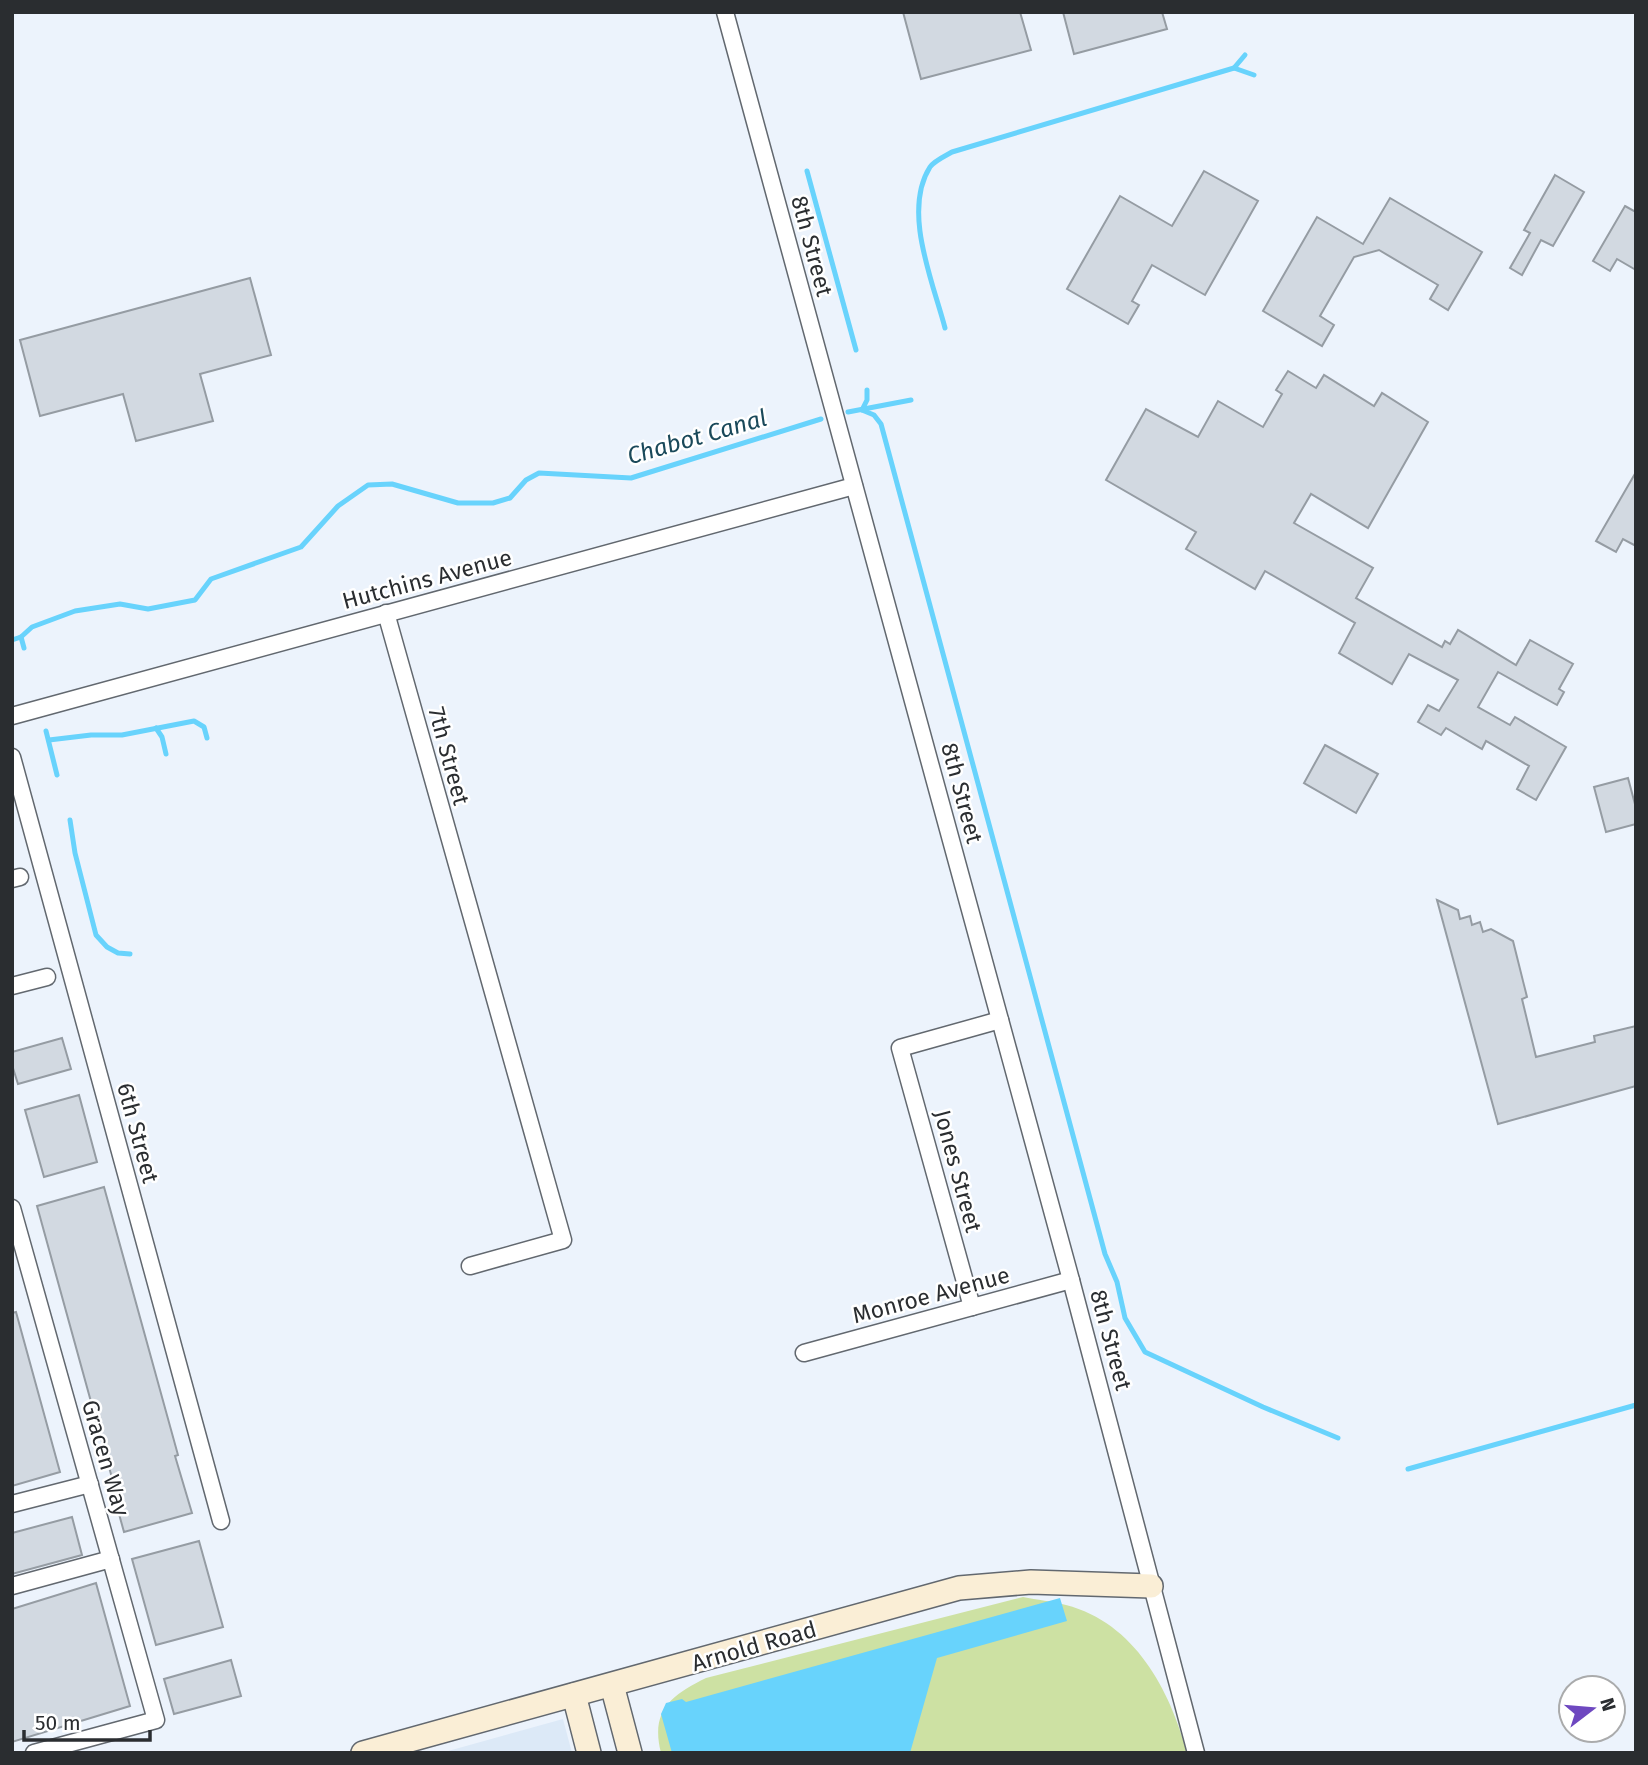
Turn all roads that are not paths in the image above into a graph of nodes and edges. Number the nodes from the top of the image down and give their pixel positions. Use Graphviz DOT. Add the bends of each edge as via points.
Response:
graph roads {
  1 [pos="724,12"];
  2 [pos="854,486"];
  3 [pos="386,613"];
  4 [pos="12,716"];
  5 [pos="12,757"];
  6 [pos="47,976"];
  7 [pos="12,985"];
  8 [pos="1000,1020"];
  9 [pos="12,1208"];
  10 [pos="470,1266"];
  11 [pos="1071,1280"];
  12 [pos="972,1307"];
  13 [pos="803,1353"];
  14 [pos="90,1484"];
  15 [pos="12,1504"];
  16 [pos="221,1521"];
  17 [pos="111,1559"];
  18 [pos="12,1586"];
  19 [pos="1151,1586"];
  20 [pos="612,1685"];
  21 [pos="574,1695"];
  22 [pos="34,1753"];
  23 [pos="363,1753"];
  24 [pos="589,1753"];
  25 [pos="630,1753"];
  26 [pos="1196,1753"];
  1 -- 2 [label="street, 8th Street"];
  2 -- 3 [label="street, Hutchins Avenue"];
  2 -- 8 [label="street, 8th Street"];
  3 -- 4 [label="street, Hutchins Avenue"];
  3 -- 10 [label="street, 7th Street" via="563,1240"];
  5 -- 16 [label="street, 6th Street"];
  6 -- 7 [label="street"];
  8 -- 11 [label="street, 8th Street"];
  8 -- 12 [label="street, Jones Street" via="900,1048"];
  9 -- 14 [label="street, Gracen Way"];
  11 -- 12 [label="street, Monroe Avenue"];
  11 -- 19 [label="street, 8th Street"];
  12 -- 13 [label="street, Monroe Avenue"];
  14 -- 15 [label="street"];
  14 -- 17 [label="street, Gracen Way"];
  17 -- 18 [label="street"];
  17 -- 22 [label="street, Gracen Way" via="156,1720"];
  19 -- 20 [label="street, Arnold Road" via="1031,1582 959,1588"];
  19 -- 26 [label="street, 8th Street"];
  20 -- 21 [label="street, Arnold Road"];
  20 -- 25 [label="street"];
  21 -- 23 [label="street, Arnold Road"];
  21 -- 24 [label="street"];
}
